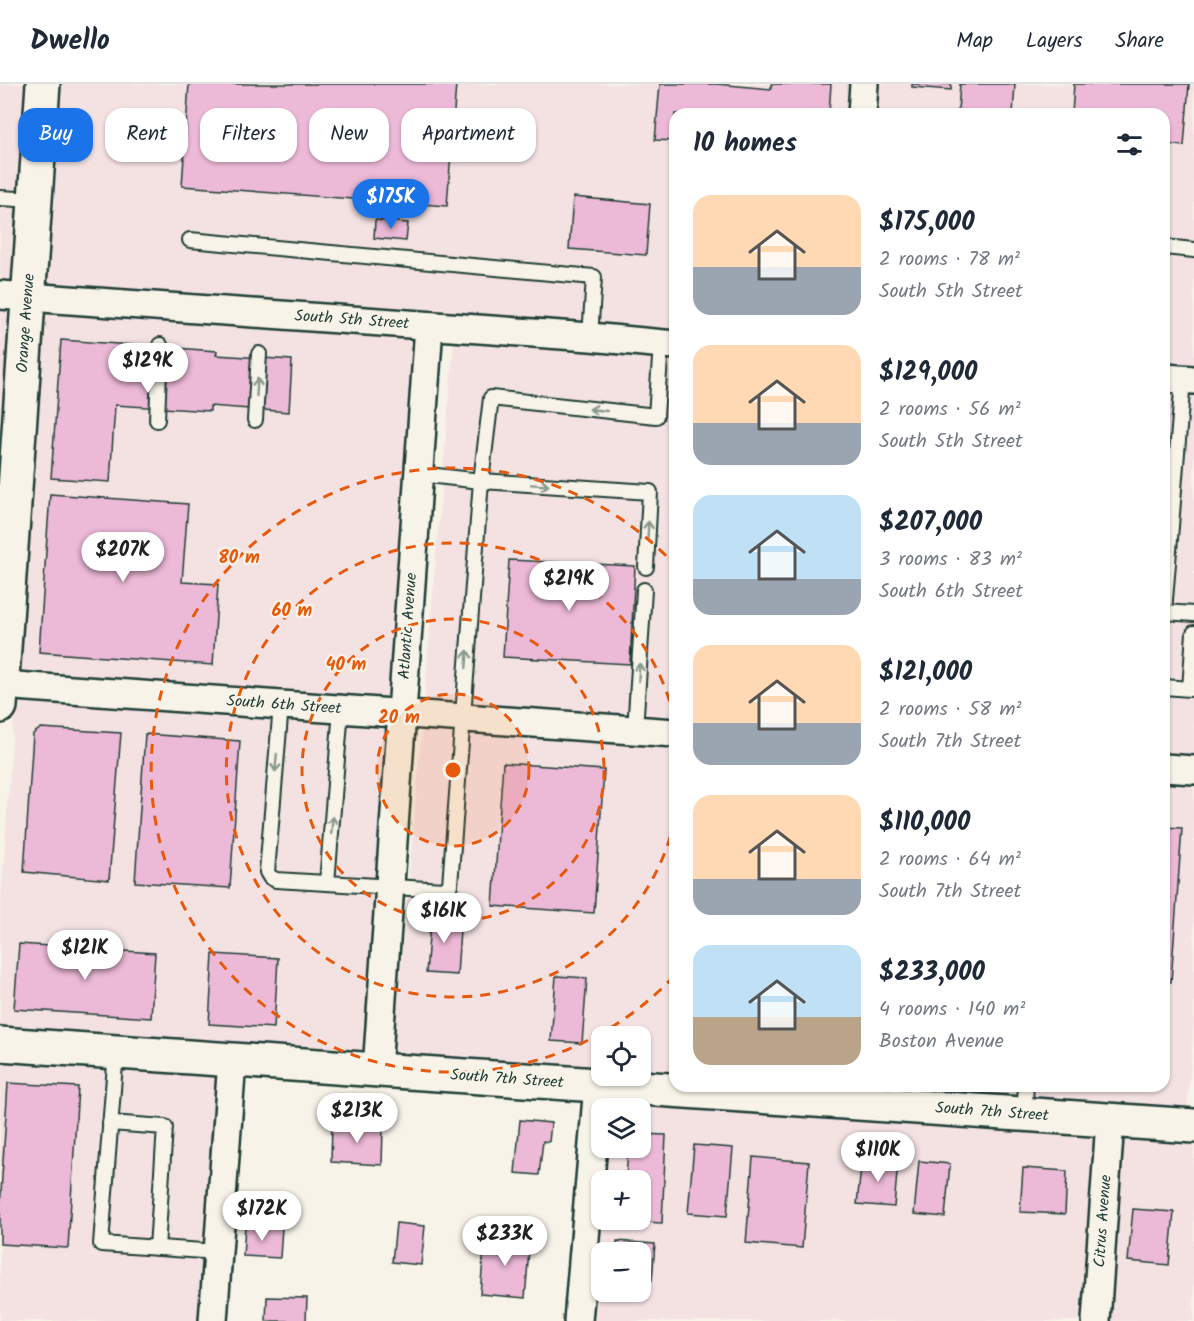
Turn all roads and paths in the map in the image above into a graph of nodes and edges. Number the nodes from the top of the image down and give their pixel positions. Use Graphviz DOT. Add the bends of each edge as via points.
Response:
graph roads {
  1 [pos="43,84"];
  2 [pos="864,84"];
  3 [pos="862,108"];
  4 [pos="0,198"];
  5 [pos="35,200"];
  6 [pos="190,240"];
  7 [pos="1170,248"];
  8 [pos="1194,250"];
  9 [pos="14,296"];
  10 [pos="429,326"];
  11 [pos="590,337"];
  12 [pos="160,345"];
  13 [pos="668,345"];
  14 [pos="259,354"];
  15 [pos="1180,379"];
  16 [pos="157,420"];
  17 [pos="255,420"];
  18 [pos="1171,446"];
  19 [pos="8,467"];
  20 [pos="1170,470"];
  21 [pos="419,474"];
  22 [pos="481,481"];
  23 [pos="6,522"];
  24 [pos="646,567"];
  25 [pos="644,590"];
  26 [pos="1170,612"];
  27 [pos="1194,614"];
  28 [pos="1194,633"];
  29 [pos="1170,687"];
  30 [pos="1,696"];
  31 [pos="281,705"];
  32 [pos="341,709"];
  33 [pos="402,713"];
  34 [pos="463,718"];
  35 [pos="635,730"];
  36 [pos="669,733"];
  37 [pos="1170,768"];
  38 [pos="1194,770"];
  39 [pos="327,883"];
  40 [pos="390,886"];
  41 [pos="0,1044"];
  42 [pos="116,1052"];
  43 [pos="232,1060"];
  44 [pos="377,1070"];
  45 [pos="591,1085"];
  46 [pos="598,1086"];
  47 [pos="625,1086"];
  48 [pos="669,1088"];
  49 [pos="790,1092"];
  50 [pos="1025,1100"];
  51 [pos="1110,1121"];
  52 [pos="110,1123"];
  53 [pos="1194,1126"];
  54 [pos="157,1248"];
  55 [pos="218,1252"];
  56 [pos="213,1321"];
  57 [pos="579,1321"];
  58 [pos="1095,1321"];
  1 -- 5 [label="street, Orange Avenue"];
  2 -- 3 [label="street"];
  4 -- 5 [label="lane"];
  5 -- 9 [label="street, Orange Avenue"];
  6 -- 11 [label="lane" via="594,276"];
  7 -- 8 [label="lane"];
  9 -- 10 [label="street, South 5th Street"];
  9 -- 19 [label="street, Orange Avenue"];
  10 -- 11 [label="street, South 5th Street"];
  10 -- 21 [label="street, Atlantic Avenue"];
  11 -- 13 [label="street, South 5th Street"];
  12 -- 16 [label="lane"];
  13 -- 22 [label="lane, one-way" via="656,416 490,398"];
  17 -- 14 [label="lane, one-way"];
  15 -- 18 [label="lane"];
  18 -- 20 [label="lane"];
  19 -- 23 [label="street, Orange Avenue"];
  21 -- 22 [label="lane"];
  21 -- 33 [label="street, Atlantic Avenue"];
  22 -- 24 [label="lane" via="650,492"];
  34 -- 22 [label="lane, one-way"];
  23 -- 30 [label="street, Orange Avenue"];
  35 -- 25 [label="lane, one-way"];
  26 -- 27 [label="lane"];
  28 -- 29 [label="lane" via="1190,689"];
  30 -- 31 [label="street, South 6th Street"];
  31 -- 32 [label="street, South 6th Street"];
  31 -- 39 [label="lane, one-way" via="267,872 276,880"];
  32 -- 33 [label="street, South 6th Street"];
  39 -- 32 [label="lane, one-way"];
  33 -- 34 [label="street, South 6th Street"];
  33 -- 40 [label="street, Atlantic Avenue"];
  34 -- 35 [label="street, South 6th Street"];
  34 -- 40 [label="lane" via="450,885 444,890"];
  35 -- 36 [label="street, South 6th Street"];
  37 -- 38 [label="street"];
  39 -- 40 [label="lane"];
  40 -- 44 [label="street, Atlantic Avenue"];
  41 -- 42 [label="street, South 7th Street"];
  42 -- 43 [label="street, South 7th Street"];
  42 -- 52 [label="lane"];
  43 -- 44 [label="street, South 7th Street"];
  43 -- 55 [label="street"];
  44 -- 45 [label="street, South 7th Street"];
  46 -- 57 [label="street"];
  47 -- 48 [label="street, South 7th Street"];
  49 -- 50 [label="street, South 7th Street"];
  50 -- 51 [label="street, South 7th Street"];
  51 -- 53 [label="street, South 7th Street"];
  51 -- 58 [label="street, Citrus Avenue"];
  52 -- 54 [label="lane" via="165,1127"];
  52 -- 54 [label="lane" via="101,1244"];
  54 -- 55 [label="lane"];
  55 -- 56 [label="street"];
}
